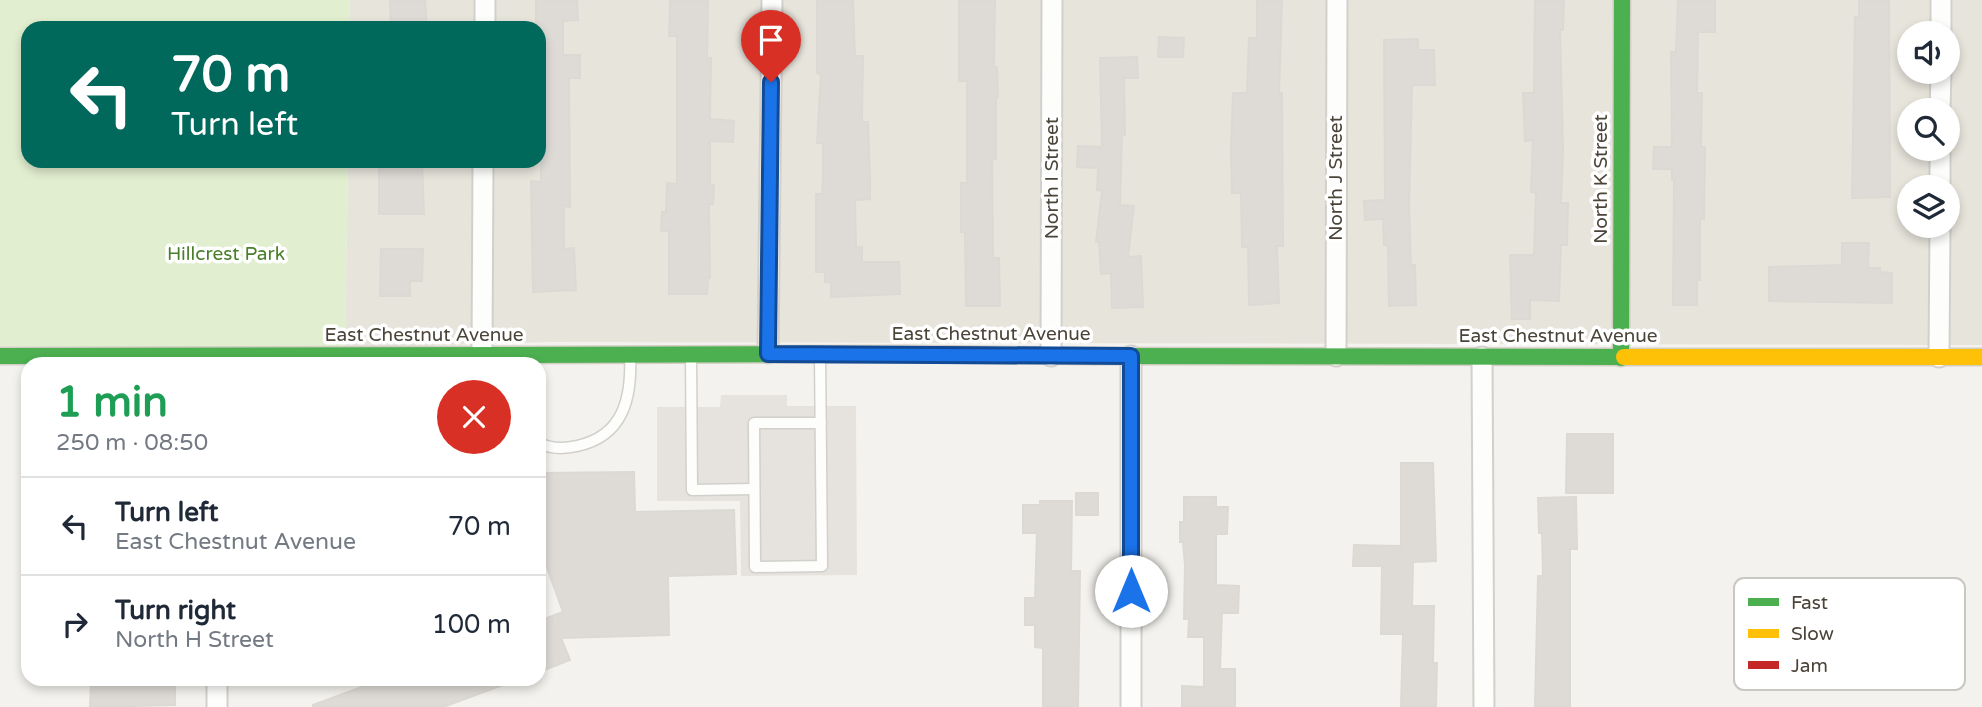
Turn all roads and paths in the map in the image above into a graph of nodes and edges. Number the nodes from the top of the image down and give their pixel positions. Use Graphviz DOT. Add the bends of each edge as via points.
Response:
graph roads {
  1 [pos="485,0"];
  2 [pos="772,0"];
  3 [pos="1052,0"];
  4 [pos="1337,0"];
  5 [pos="1622,0"];
  6 [pos="1941,0"];
  7 [pos="485,21"];
  8 [pos="1941,21"];
  9 [pos="483,168"];
  10 [pos="1940,238"];
  11 [pos="630,354"];
  12 [pos="691,354"];
  13 [pos="768,354"];
  14 [pos="820,354"];
  15 [pos="0,356"];
  16 [pos="1051,356"];
  17 [pos="1131,356"];
  18 [pos="1336,356"];
  19 [pos="43,357"];
  20 [pos="492,357"];
  21 [pos="526,357"];
  22 [pos="1482,357"];
  23 [pos="1939,357"];
  24 [pos="1982,357"];
  25 [pos="1621,358"];
  26 [pos="821,423"];
  27 [pos="546,447"];
  28 [pos="754,489"];
  29 [pos="217,686"];
  30 [pos="217,707"];
  31 [pos="1131,707"];
  32 [pos="1484,707"];
  1 -- 7 [label="street"];
  2 -- 13 [label="street"];
  3 -- 16 [label="street, North I Street"];
  4 -- 18 [label="street, North J Street"];
  5 -- 25 [label="street, North K Street"];
  6 -- 8 [label="street"];
  9 -- 20 [label="street"];
  10 -- 23 [label="street"];
  11 -- 12 [label="street, East Chestnut Avenue"];
  11 -- 21 [label="street, East Chestnut Avenue"];
  11 -- 27 [label="lane" via="629,393 614,425 599,439 581,445"];
  12 -- 13 [label="street, East Chestnut Avenue"];
  12 -- 28 [label="lane" via="692,489"];
  13 -- 14 [label="street, East Chestnut Avenue"];
  14 -- 16 [label="street, East Chestnut Avenue"];
  14 -- 26 [label="lane"];
  15 -- 19 [label="street, East Chestnut Avenue"];
  16 -- 17 [label="street, East Chestnut Avenue"];
  17 -- 18 [label="street, East Chestnut Avenue"];
  17 -- 31 [label="street"];
  18 -- 22 [label="street, East Chestnut Avenue"];
  22 -- 25 [label="street, East Chestnut Avenue"];
  22 -- 32 [label="street"];
  23 -- 24 [label="street, East Chestnut Avenue"];
  23 -- 25 [label="street, East Chestnut Avenue"];
  26 -- 28 [label="lane" via="754,423"];
  26 -- 28 [label="lane" via="822,566 755,566"];
  29 -- 30 [label="street"];
}
